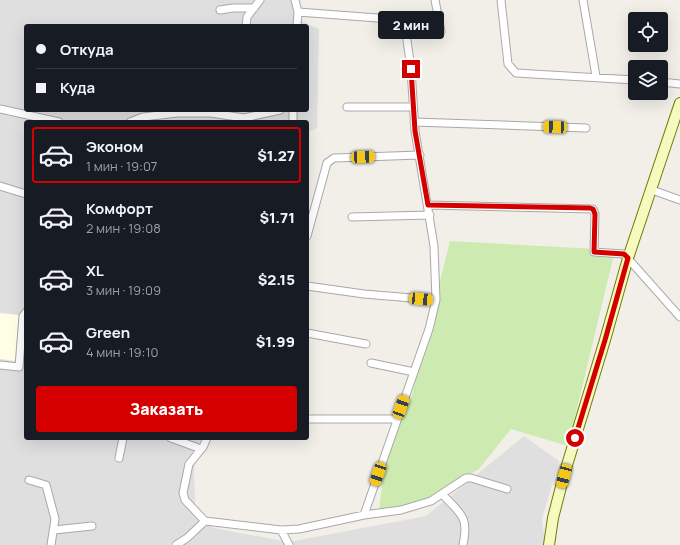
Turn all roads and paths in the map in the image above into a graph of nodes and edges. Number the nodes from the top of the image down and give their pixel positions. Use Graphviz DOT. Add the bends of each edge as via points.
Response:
graph roads {
  1 [pos="260,0"];
  2 [pos="295,0"];
  3 [pos="435,0"];
  4 [pos="501,0"];
  5 [pos="584,0"];
  6 [pos="254,8"];
  7 [pos="220,10"];
  8 [pos="298,12"];
  9 [pos="246,24"];
  10 [pos="297,24"];
  11 [pos="441,32"];
  12 [pos="596,76"];
  13 [pos="628,79"];
  14 [pos="668,83"];
  15 [pos="680,84"];
  16 [pos="680,103"];
  17 [pos="347,107"];
  18 [pos="412,107"];
  19 [pos="0,109"];
  20 [pos="212,112"];
  21 [pos="271,112"];
  22 [pos="50,120"];
  23 [pos="135,120"];
  24 [pos="414,122"];
  25 [pos="586,128"];
  26 [pos="420,155"];
  27 [pos="0,186"];
  28 [pos="652,190"];
  29 [pos="24,193"];
  30 [pos="680,200"];
  31 [pos="428,205"];
  32 [pos="430,215"];
  33 [pos="352,217"];
  34 [pos="309,229"];
  35 [pos="628,258"];
  36 [pos="309,286"];
  37 [pos="436,300"];
  38 [pos="24,315"];
  39 [pos="680,317"];
  40 [pos="309,333"];
  41 [pos="366,344"];
  42 [pos="371,363"];
  43 [pos="0,365"];
  44 [pos="22,368"];
  45 [pos="414,372"];
  46 [pos="309,419"];
  47 [pos="396,419"];
  48 [pos="123,440"];
  49 [pos="176,440"];
  50 [pos="206,440"];
  51 [pos="201,449"];
  52 [pos="119,458"];
  53 [pos="29,480"];
  54 [pos="506,489"];
  55 [pos="443,495"];
  56 [pos="364,515"];
  57 [pos="205,521"];
  58 [pos="92,526"];
  59 [pos="54,530"];
  60 [pos="281,530"];
  61 [pos="51,545"];
  62 [pos="176,545"];
  63 [pos="289,545"];
  64 [pos="463,545"];
  65 [pos="549,545"];
  1 -- 6 [label="street"];
  2 -- 8 [label="street"];
  3 -- 11 [label="street"];
  4 -- 12 [label="street" via="508,64 516,73"];
  5 -- 12 [label="street"];
  6 -- 7 [label="street"];
  6 -- 9 [label="street" via="247,17"];
  8 -- 10 [label="street"];
  8 -- 18 [label="street" via="402,21 411,69"];
  12 -- 13 [label="street"];
  14 -- 15 [label="street"];
  16 -- 28 [label="street"];
  17 -- 18 [label="street"];
  18 -- 24 [label="street"];
  19 -- 22 [label="street"];
  20 -- 21 [label="street" via="244,118"];
  20 -- 23 [label="street" via="177,113"];
  24 -- 25 [label="street"];
  24 -- 26 [label="street"];
  26 -- 31 [label="street"];
  26 -- 34 [label="street" via="330,160"];
  27 -- 29 [label="street"];
  28 -- 30 [label="street"];
  28 -- 35 [label="street"];
  31 -- 32 [label="street"];
  31 -- 35 [label="street" via="590,208 595,214 594,252 624,254"];
  32 -- 33 [label="street"];
  32 -- 37 [label="street"];
  35 -- 39 [label="street"];
  35 -- 65 [label="street" via="564,476"];
  36 -- 37 [label="street"];
  37 -- 45 [label="street"];
  38 -- 44 [label="street"];
  40 -- 41 [label="street"];
  42 -- 45 [label="street"];
  43 -- 44 [label="street"];
  45 -- 47 [label="street"];
  46 -- 47 [label="street"];
  47 -- 56 [label="street"];
  48 -- 52 [label="street"];
  49 -- 51 [label="street"];
  50 -- 51 [label="street"];
  51 -- 57 [label="street" via="189,464 183,493 185,500"];
  53 -- 59 [label="street" via="46,485 55,520"];
  54 -- 55 [label="street" via="466,478"];
  55 -- 56 [label="street" via="401,510"];
  55 -- 64 [label="street" via="464,517"];
  56 -- 60 [label="street"];
  57 -- 60 [label="street"];
  57 -- 62 [label="street"];
  58 -- 59 [label="street"];
  59 -- 61 [label="street"];
  60 -- 63 [label="street"];
}
